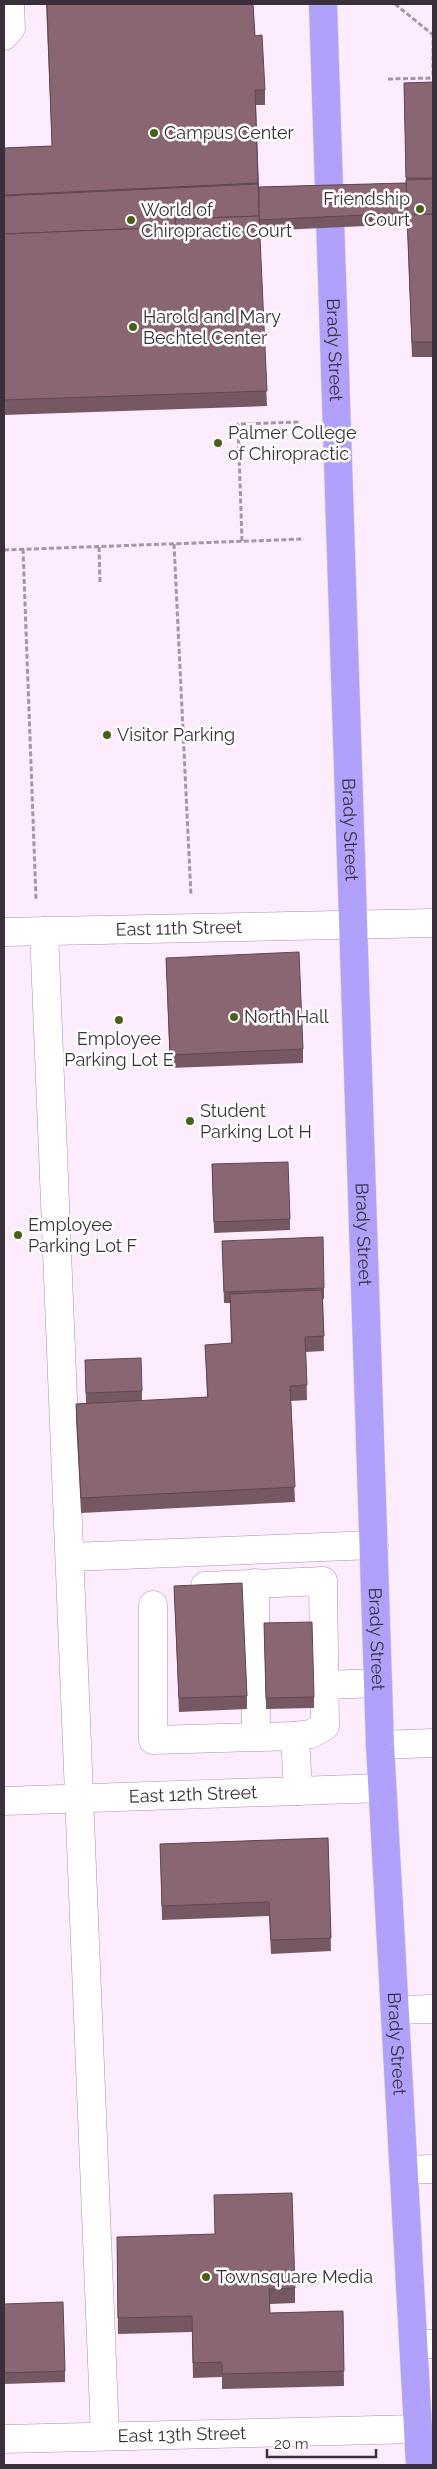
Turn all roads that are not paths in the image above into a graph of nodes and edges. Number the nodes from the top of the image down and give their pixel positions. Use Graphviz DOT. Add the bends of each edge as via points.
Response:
graph roads {
  1 [pos="10,4"];
  2 [pos="322,4"];
  3 [pos="4,36"];
  4 [pos="433,923"];
  5 [pos="353,925"];
  6 [pos="41,931"];
  7 [pos="4,932"];
  8 [pos="374,1546"];
  9 [pos="278,1548"];
  10 [pos="70,1557"];
  11 [pos="268,1582"];
  12 [pos="192,1586"];
  13 [pos="153,1605"];
  14 [pos="378,1683"];
  15 [pos="325,1686"];
  16 [pos="256,1736"];
  17 [pos="295,1736"];
  18 [pos="433,1744"];
  19 [pos="380,1745"];
  20 [pos="382,1788"];
  21 [pos="298,1791"];
  22 [pos="79,1798"];
  23 [pos="4,1801"];
  24 [pos="433,2009"];
  25 [pos="395,2010"];
  26 [pos="433,2169"];
  27 [pos="404,2170"];
  28 [pos="424,2344"];
  29 [pos="418,2429"];
  30 [pos="105,2436"];
  31 [pos="4,2439"];
  32 [pos="420,2465"];
  1 -- 3 [label="street" via="11,28"];
  2 -- 5 [label="highway, Brady Street"];
  4 -- 5 [label="street, East 11th Street"];
  5 -- 6 [label="street, East 11th Street"];
  5 -- 8 [label="highway, Brady Street"];
  6 -- 7 [label="street, East 11th Street"];
  6 -- 10 [label="street"];
  8 -- 9 [label="street"];
  8 -- 14 [label="highway, Brady Street"];
  9 -- 10 [label="street"];
  9 -- 11 [label="street"];
  10 -- 22 [label="street"];
  11 -- 12 [label="street"];
  11 -- 15 [label="street" via="323,1581"];
  11 -- 16 [label="street"];
  13 -- 16 [label="street" via="153,1740"];
  14 -- 15 [label="street"];
  14 -- 19 [label="highway, Brady Street"];
  15 -- 17 [label="street" via="325,1726 311,1734"];
  16 -- 17 [label="street"];
  17 -- 21 [label="street"];
  18 -- 19 [label="street"];
  19 -- 20 [label="highway, Brady Street"];
  20 -- 21 [label="street, East 12th Street"];
  20 -- 25 [label="highway, Brady Street"];
  21 -- 22 [label="street, East 12th Street"];
  22 -- 23 [label="street, East 12th Street"];
  22 -- 30 [label="street"];
  24 -- 25 [label="street"];
  25 -- 27 [label="highway, Brady Street"];
  26 -- 27 [label="street"];
  27 -- 28 [label="highway, Brady Street"];
  28 -- 29 [label="highway, Brady Street"];
  29 -- 30 [label="street, East 13th Street"];
  29 -- 32 [label="highway, Brady Street"];
  30 -- 31 [label="street, East 13th Street"];
}
